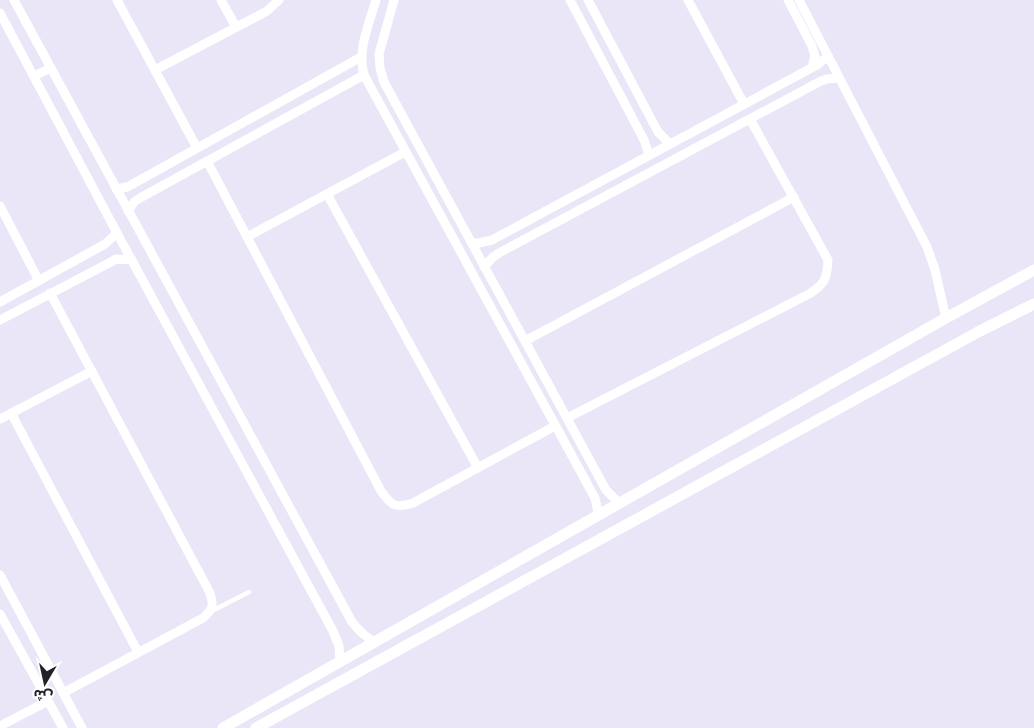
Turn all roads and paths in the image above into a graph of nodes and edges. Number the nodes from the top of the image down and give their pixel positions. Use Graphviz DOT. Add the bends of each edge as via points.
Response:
graph roads {
  1 [pos="14,0"];
  2 [pos="117,0"];
  3 [pos="221,0"];
  4 [pos="279,0"];
  5 [pos="376,0"];
  6 [pos="394,0"];
  7 [pos="570,0"];
  8 [pos="588,0"];
  9 [pos="688,0"];
  10 [pos="788,0"];
  11 [pos="799,0"];
  12 [pos="0,13"];
  13 [pos="236,27"];
  14 [pos="828,56"];
  15 [pos="361,57"];
  16 [pos="51,68"];
  17 [pos="811,68"];
  18 [pos="155,70"];
  19 [pos="364,75"];
  20 [pos="34,76"];
  21 [pos="839,78"];
  22 [pos="744,104"];
  23 [pos="750,119"];
  24 [pos="670,144"];
  25 [pos="197,148"];
  26 [pos="405,152"];
  27 [pos="649,156"];
  28 [pos="207,161"];
  29 [pos="116,189"];
  30 [pos="327,194"];
  31 [pos="794,197"];
  32 [pos="0,206"];
  33 [pos="128,210"];
  34 [pos="117,233"];
  35 [pos="247,238"];
  36 [pos="472,243"];
  37 [pos="132,260"];
  38 [pos="484,267"];
  39 [pos="1034,270"];
  40 [pos="39,281"];
  41 [pos="50,293"];
  42 [pos="0,302"];
  43 [pos="1034,304"];
  44 [pos="946,318"];
  45 [pos="0,320"];
  46 [pos="525,340"];
  47 [pos="92,371"];
  48 [pos="11,414"];
  49 [pos="567,418"];
  50 [pos="0,419"];
  51 [pos="555,426"];
  52 [pos="478,468"];
  53 [pos="619,503"];
  54 [pos="598,515"];
  55 [pos="0,575"];
  56 [pos="248,592"];
  57 [pos="210,612"];
  58 [pos="1,619"];
  59 [pos="375,642"];
  60 [pos="138,652"];
  61 [pos="340,662"];
  62 [pos="63,693"];
  63 [pos="48,701"];
  64 [pos="0,726"];
  65 [pos="63,728"];
  66 [pos="82,728"];
  67 [pos="223,728"];
  68 [pos="256,728"];
  1 -- 16 [label="street"];
  2 -- 18 [label="street"];
  3 -- 13 [label="street"];
  4 -- 13 [label="street" via="267,11"];
  5 -- 15 [label="street"];
  6 -- 36 [label="street" via="379,54 384,82"];
  7 -- 27 [label="street" via="644,140"];
  8 -- 24 [label="street" via="658,132"];
  9 -- 22 [label="street"];
  10 -- 17 [label="street" via="812,46 815,56"];
  11 -- 14 [label="street"];
  12 -- 20 [label="street"];
  13 -- 18 [label="street"];
  14 -- 17 [label="street"];
  14 -- 21 [label="street"];
  15 -- 19 [label="street"];
  15 -- 25 [label="street"];
  16 -- 20 [label="street"];
  16 -- 29 [label="street"];
  17 -- 22 [label="street"];
  18 -- 25 [label="street"];
  19 -- 26 [label="street"];
  19 -- 28 [label="street"];
  20 -- 34 [label="street"];
  21 -- 23 [label="street" via="821,81"];
  21 -- 44 [label="street" via="927,247"];
  22 -- 24 [label="street"];
  23 -- 31 [label="street"];
  23 -- 38 [label="street" via="499,253"];
  24 -- 27 [label="street"];
  25 -- 29 [label="street" via="131,185"];
  26 -- 30 [label="street"];
  26 -- 51 [label="street"];
  27 -- 36 [label="street" via="492,240"];
  28 -- 33 [label="street" via="135,201"];
  28 -- 35 [label="street"];
  29 -- 33 [label="street"];
  30 -- 35 [label="street"];
  30 -- 52 [label="street"];
  31 -- 46 [label="street"];
  31 -- 49 [label="street" via="828,260 827,274 820,286"];
  32 -- 40 [label="street"];
  33 -- 59 [label="street" via="352,622"];
  34 -- 37 [label="street"];
  34 -- 40 [label="street" via="105,244"];
  35 -- 52 [label="street" via="387,500 395,506 413,503"];
  36 -- 38 [label="street"];
  37 -- 41 [label="street" via="116,259"];
  37 -- 61 [label="street" via="333,632 339,646"];
  38 -- 46 [label="street"];
  39 -- 44 [label="street"];
  40 -- 42 [label="street"];
  41 -- 45 [label="street"];
  41 -- 47 [label="street"];
  43 -- 68 [label="street"];
  44 -- 53 [label="street"];
  46 -- 49 [label="street"];
  47 -- 48 [label="street"];
  47 -- 57 [label="street" via="210,593 213,602"];
  48 -- 50 [label="street"];
  48 -- 60 [label="street"];
  49 -- 53 [label="street" via="606,490"];
  51 -- 52 [label="street"];
  51 -- 54 [label="street" via="595,498"];
  53 -- 54 [label="street"];
  54 -- 59 [label="street"];
  55 -- 62 [label="street"];
  56 -- 57 [label="lane"];
  57 -- 60 [label="street"];
  58 -- 63 [label="street"];
  59 -- 61 [label="street"];
  60 -- 62 [label="street"];
  61 -- 67 [label="street"];
  62 -- 66 [label="street"];
  63 -- 64 [label="street"];
  63 -- 65 [label="street"];
}
